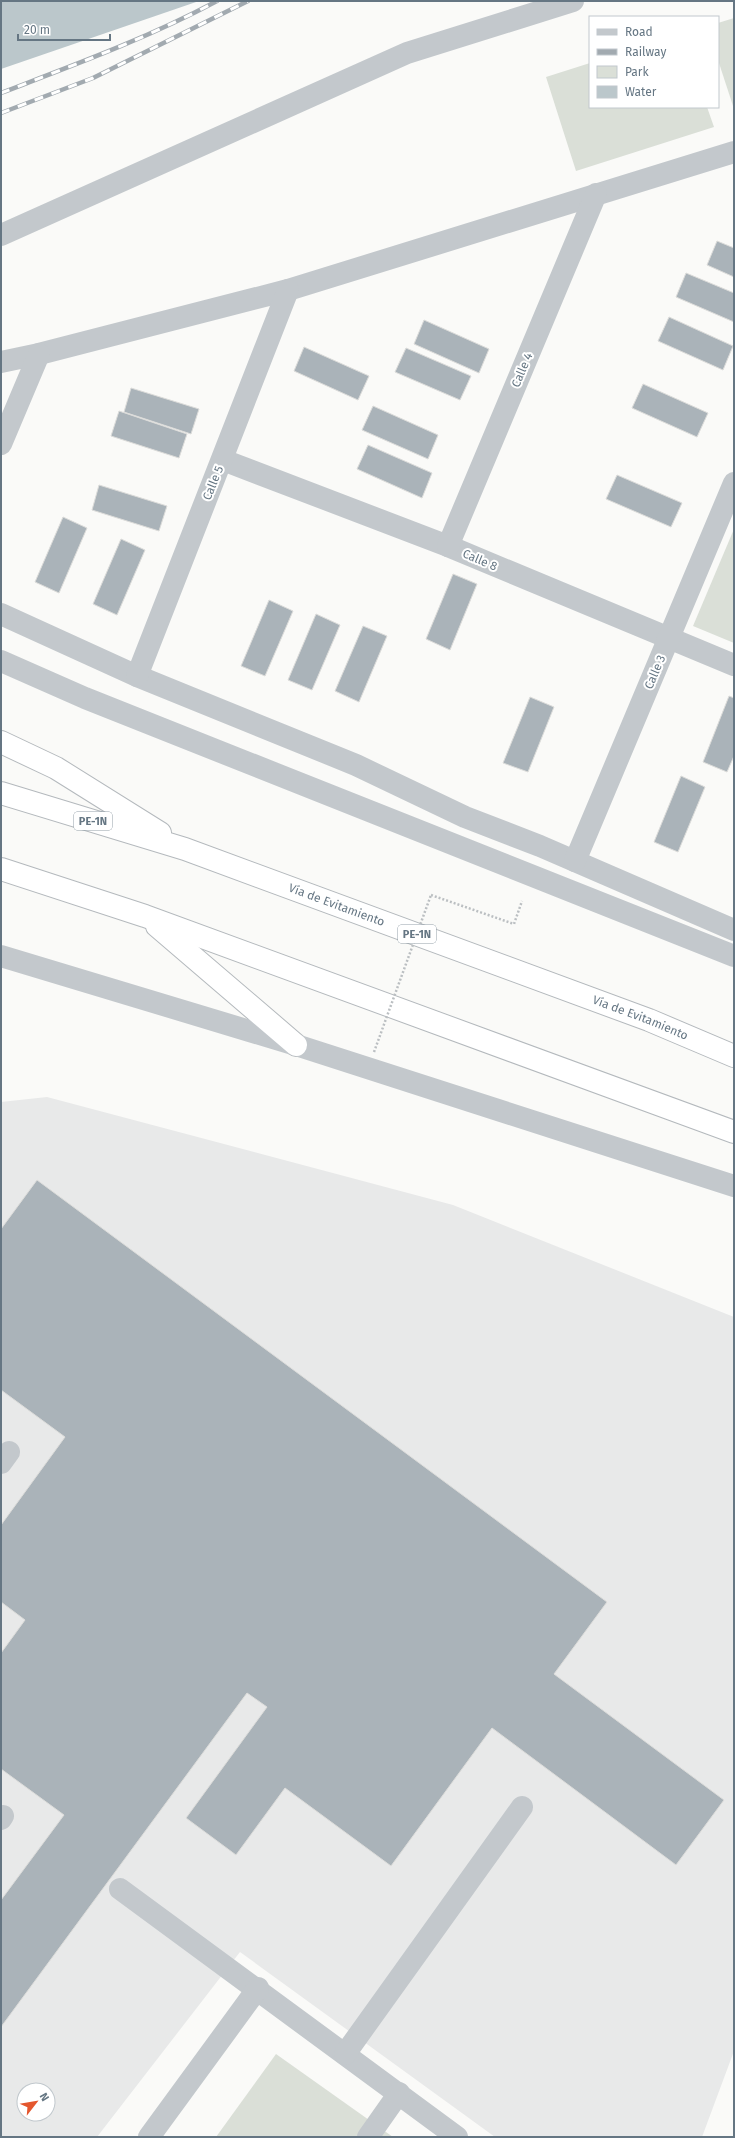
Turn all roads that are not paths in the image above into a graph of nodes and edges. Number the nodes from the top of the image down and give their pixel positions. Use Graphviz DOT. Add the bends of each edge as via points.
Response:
graph roads {
  1 [pos="573,1"];
  2 [pos="734,152"];
  3 [pos="596,194"];
  4 [pos="1,235"];
  5 [pos="288,290"];
  6 [pos="39,354"];
  7 [pos="1,362"];
  8 [pos="1,444"];
  9 [pos="223,460"];
  10 [pos="734,483"];
  11 [pos="448,546"];
  12 [pos="1,614"];
  13 [pos="670,639"];
  14 [pos="1,661"];
  15 [pos="734,665"];
  16 [pos="136,676"];
  17 [pos="1,742"];
  18 [pos="1,793"];
  19 [pos="185,849"];
  20 [pos="575,861"];
  21 [pos="1,869"];
  22 [pos="145,916"];
  23 [pos="734,930"];
  24 [pos="1,956"];
  25 [pos="734,956"];
  26 [pos="296,1045"];
  27 [pos="734,1056"];
  28 [pos="733,1132"];
  29 [pos="734,1186"];
  30 [pos="522,1807"];
  31 [pos="120,1889"];
  32 [pos="258,1988"];
  33 [pos="345,2054"];
  34 [pos="399,2093"];
  35 [pos="148,2137"];
  36 [pos="368,2137"];
  37 [pos="457,2137"];
  1 -- 4 [label="street" via="408,53"];
  2 -- 3 [label="street"];
  3 -- 5 [label="street"];
  3 -- 11 [label="street, Calle 4"];
  5 -- 6 [label="street"];
  5 -- 9 [label="street, Calle 5"];
  6 -- 7 [label="street"];
  6 -- 8 [label="street"];
  9 -- 11 [label="street, Calle 8"];
  9 -- 16 [label="street, Calle 5"];
  10 -- 13 [label="street, Calle 3"];
  11 -- 13 [label="street, Calle 8"];
  12 -- 16 [label="street"];
  13 -- 15 [label="street, Calle 8"];
  13 -- 20 [label="street, Calle 3"];
  14 -- 25 [label="street" via="85,698"];
  16 -- 20 [label="street" via="356,765 466,817"];
  17 -- 19 [label="highway" via="56,768"];
  18 -- 19 [label="highway, Vía de Evitamiento / PE-1N"];
  19 -- 27 [label="highway, Vía de Evitamiento / PE-1N" via="649,1020"];
  20 -- 23 [label="street"];
  21 -- 22 [label="highway"];
  22 -- 26 [label="highway"];
  22 -- 28 [label="highway"];
  24 -- 26 [label="street"];
  26 -- 29 [label="street"];
  30 -- 33 [label="street"];
  31 -- 32 [label="street"];
  32 -- 33 [label="street"];
  32 -- 35 [label="street"];
  33 -- 34 [label="street"];
  34 -- 36 [label="street"];
  34 -- 37 [label="street"];
}
